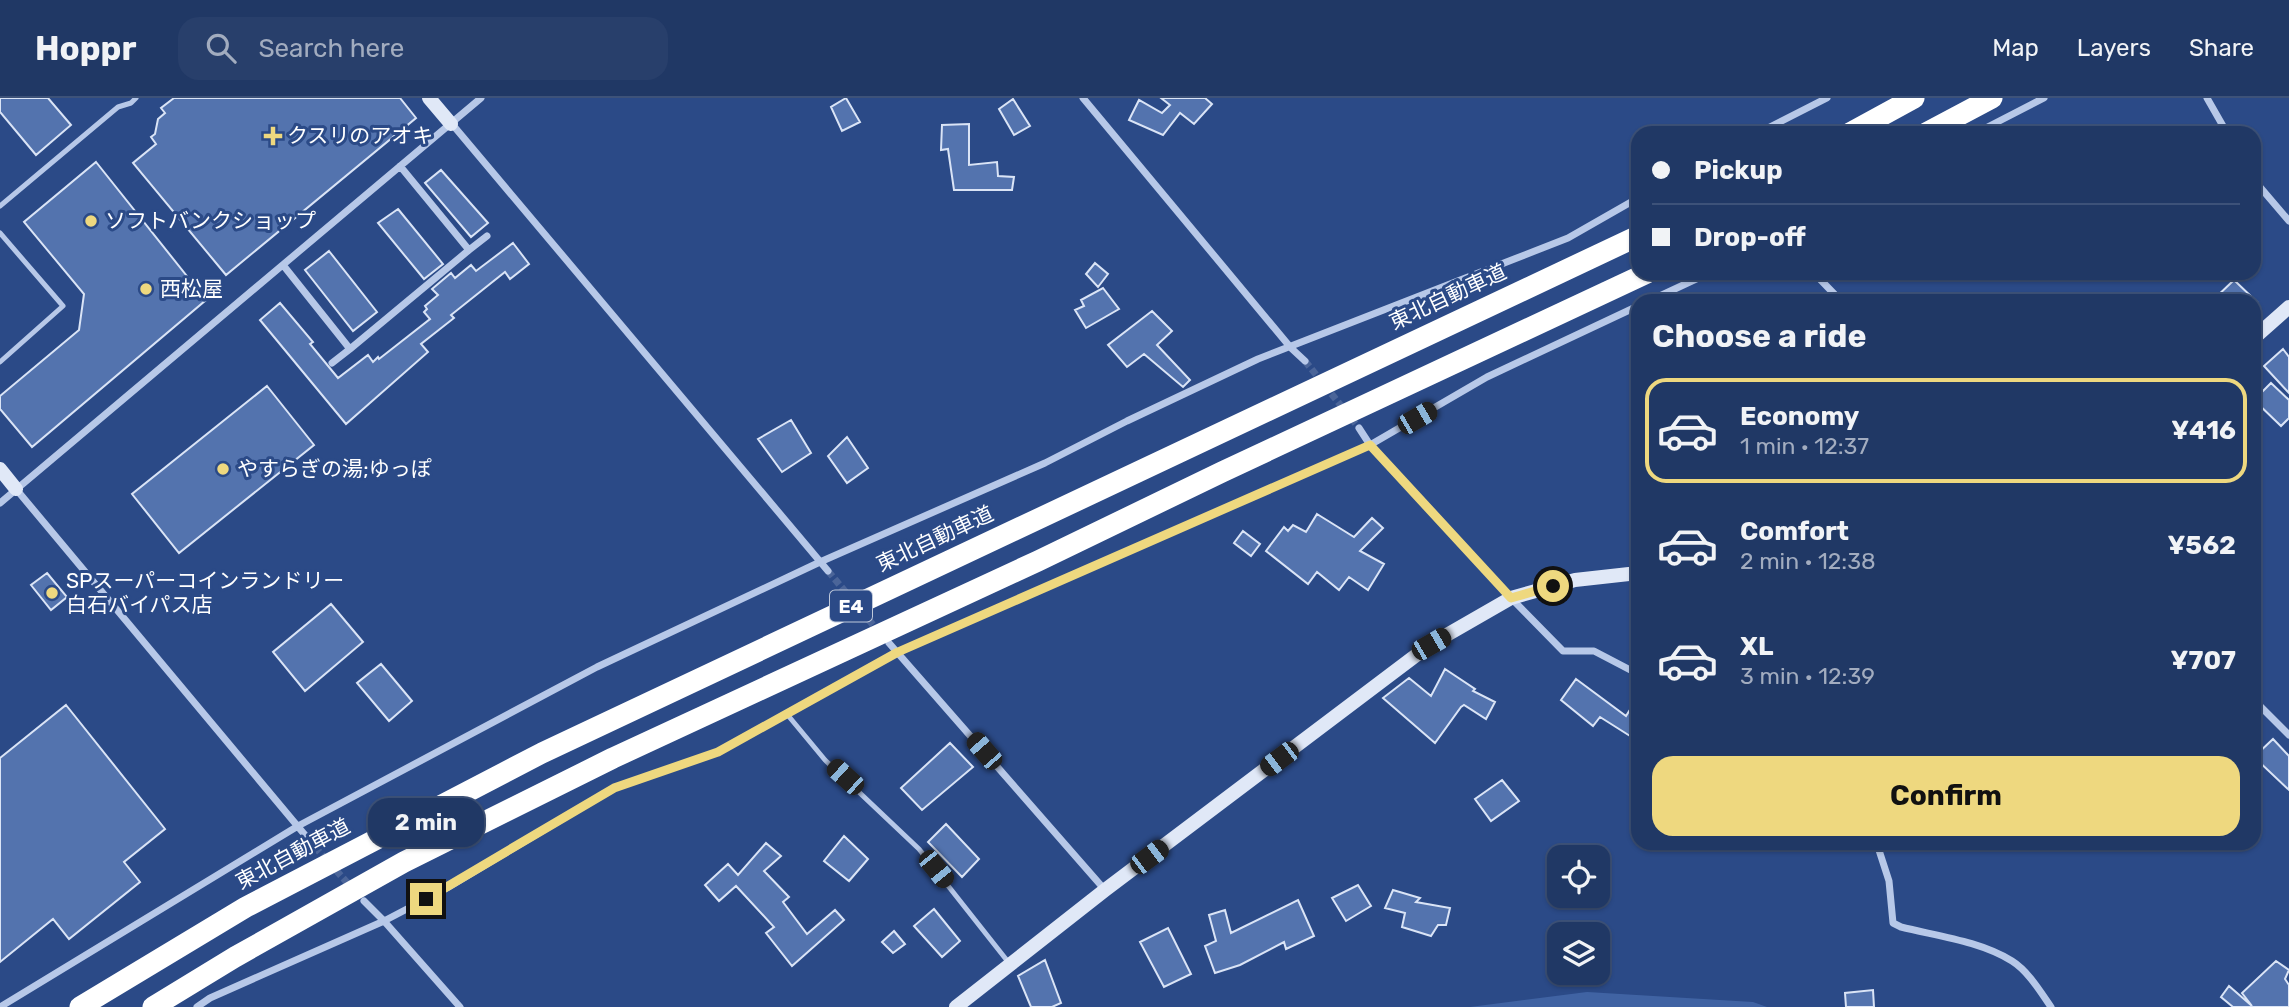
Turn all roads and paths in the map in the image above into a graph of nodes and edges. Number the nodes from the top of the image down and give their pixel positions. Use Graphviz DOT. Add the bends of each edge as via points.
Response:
graph roads {
  1 [pos="136,98"];
  2 [pos="429,98"];
  3 [pos="481,98"];
  4 [pos="1083,98"];
  5 [pos="1807,98"];
  6 [pos="1827,98"];
  7 [pos="1914,98"];
  8 [pos="1992,98"];
  9 [pos="2044,98"];
  10 [pos="2207,98"];
  11 [pos="1814,106"];
  12 [pos="451,124"];
  13 [pos="1773,126"];
  14 [pos="1863,126"];
  15 [pos="1939,126"];
  16 [pos="1990,126"];
  17 [pos="2223,126"];
  18 [pos="400,166"];
  19 [pos="2261,188"];
  20 [pos="1631,202"];
  21 [pos="0,206"];
  22 [pos="2289,221"];
  23 [pos="0,233"];
  24 [pos="487,236"];
  25 [pos="1631,239"];
  26 [pos="470,250"];
  27 [pos="282,265"];
  28 [pos="1632,280"];
  29 [pos="1694,280"];
  30 [pos="1821,280"];
  31 [pos="1664,294"];
  32 [pos="1834,294"];
  33 [pos="2289,307"];
  34 [pos="1631,309"];
  35 [pos="2261,332"];
  36 [pos="1291,348"];
  37 [pos="350,349"];
  38 [pos="1305,361"];
  39 [pos="0,362"];
  40 [pos="332,363"];
  41 [pos="1359,428"];
  42 [pos="1370,445"];
  43 [pos="0,469"];
  44 [pos="16,489"];
  45 [pos="0,503"];
  46 [pos="820,562"];
  47 [pos="828,571"];
  48 [pos="1631,574"];
  49 [pos="1511,598"];
  50 [pos="889,643"];
  51 [pos="898,652"];
  52 [pos="1631,670"];
  53 [pos="2261,707"];
  54 [pos="786,713"];
  55 [pos="2289,735"];
  56 [pos="298,826"];
  57 [pos="315,847"];
  58 [pos="1879,850"];
  59 [pos="1105,890"];
  60 [pos="364,901"];
  61 [pos="384,921"];
  62 [pos="1010,964"];
  63 [pos="0,1007"];
  64 [pos="80,1007"];
  65 [pos="153,1007"];
  66 [pos="197,1007"];
  67 [pos="460,1007"];
  68 [pos="956,1007"];
  69 [pos="2051,1007"];
  1 -- 21 [label="lane" via="118,107"];
  2 -- 12 [label="street"];
  3 -- 12 [label="street"];
  4 -- 36 [label="street"];
  5 -- 11 [label="street"];
  6 -- 11 [label="street"];
  7 -- 14 [label="highway"];
  8 -- 15 [label="highway"];
  9 -- 16 [label="street"];
  10 -- 17 [label="street"];
  11 -- 13 [label="street"];
  12 -- 18 [label="street"];
  12 -- 46 [label="street"];
  18 -- 26 [label="street"];
  18 -- 27 [label="street"];
  19 -- 22 [label="street"];
  20 -- 36 [label="street" via="1568,238"];
  23 -- 39 [label="lane" via="63,306"];
  24 -- 26 [label="street"];
  25 -- 64 [label="highway, 東北自動車道 / E4" via="542,753 246,907"];
  26 -- 37 [label="street"];
  27 -- 37 [label="street"];
  27 -- 44 [label="street"];
  28 -- 65 [label="highway, E4" via="613,758 404,862"];
  29 -- 31 [label="street"];
  30 -- 32 [label="street"];
  33 -- 35 [label="street"];
  34 -- 42 [label="street" via="1487,377"];
  36 -- 38 [label="street"];
  36 -- 46 [label="street" via="1258,359 1045,463"];
  37 -- 40 [label="street"];
  41 -- 42 [label="street"];
  42 -- 49 [label="street"];
  42 -- 51 [label="street"];
  43 -- 44 [label="street"];
  44 -- 45 [label="street"];
  44 -- 56 [label="street"];
  46 -- 47 [label="street"];
  46 -- 56 [label="street" via="597,667"];
  48 -- 49 [label="street" via="1575,580"];
  49 -- 52 [label="street" via="1563,651 1594,651"];
  49 -- 59 [label="street" via="1431,644"];
  50 -- 51 [label="street"];
  51 -- 54 [label="street"];
  51 -- 59 [label="street"];
  53 -- 55 [label="street"];
  54 -- 61 [label="street" via="718,752 614,788"];
  54 -- 62 [label="lane" via="825,760 919,849"];
  56 -- 57 [label="street"];
  56 -- 63 [label="street"];
  58 -- 69 [label="street" via="1889,881 1893,923 1984,948 2014,962"];
  59 -- 62 [label="street"];
  60 -- 61 [label="street"];
  61 -- 66 [label="street"];
  61 -- 67 [label="street"];
  62 -- 68 [label="street"];
}
